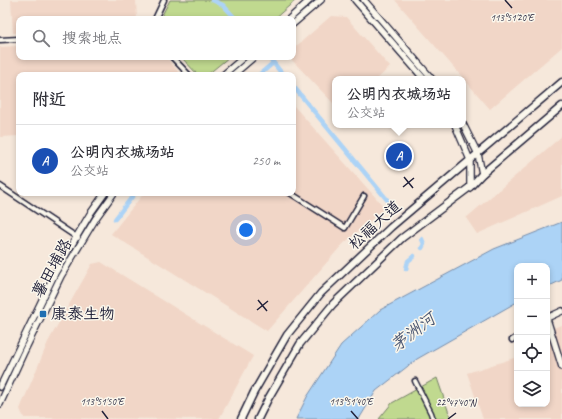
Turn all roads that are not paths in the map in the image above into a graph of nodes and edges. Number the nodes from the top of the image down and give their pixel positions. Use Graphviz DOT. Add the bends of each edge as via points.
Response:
graph roads {
  1 [pos="164,0"];
  2 [pos="310,0"];
  3 [pos="321,0"];
  4 [pos="355,0"];
  5 [pos="364,0"];
  6 [pos="156,16"];
  7 [pos="292,16"];
  8 [pos="296,21"];
  9 [pos="16,39"];
  10 [pos="0,40"];
  11 [pos="175,60"];
  12 [pos="240,60"];
  13 [pos="250,60"];
  14 [pos="185,72"];
  15 [pos="226,72"];
  16 [pos="236,72"];
  17 [pos="421,76"];
  18 [pos="429,76"];
  19 [pos="562,82"];
  20 [pos="562,106"];
  21 [pos="456,128"];
  22 [pos="465,128"];
  23 [pos="478,154"];
  24 [pos="470,160"];
  25 [pos="482,174"];
  26 [pos="0,186"];
  27 [pos="470,187"];
  28 [pos="103,196"];
  29 [pos="112,196"];
  30 [pos="295,196"];
  31 [pos="364,196"];
  32 [pos="76,237"];
  33 [pos="82,241"];
  34 [pos="562,312"];
  35 [pos="550,318"];
  36 [pos="550,328"];
  37 [pos="562,366"];
  38 [pos="415,381"];
  39 [pos="0,387"];
  40 [pos="0,404"];
  41 [pos="241,419"];
  42 [pos="258,419"];
  43 [pos="433,419"];
  1 -- 6 [label="street"];
  2 -- 7 [label="street"];
  3 -- 8 [label="street"];
  4 -- 17 [label="street"];
  5 -- 18 [label="street"];
  9 -- 10 [label="street"];
  11 -- 14 [label="street"];
  12 -- 15 [label="street"];
  13 -- 16 [label="street"];
  19 -- 23 [label="main road, 松福大道"];
  20 -- 25 [label="main road, 松福大道"];
  21 -- 24 [label="street"];
  22 -- 23 [label="street"];
  23 -- 24 [label="main road, 松福大道"];
  23 -- 25 [label="street"];
  24 -- 27 [label="street"];
  24 -- 41 [label="main road, 松福大道" via="391,226 321,293 287,335"];
  25 -- 27 [label="main road, 松福大道"];
  26 -- 32 [label="street"];
  27 -- 42 [label="main road, 松福大道" via="402,238 333,304 300,344"];
  28 -- 32 [label="street, 薯田埔路"];
  29 -- 33 [label="street, 薯田埔路"];
  30 -- 31 [label="street" via="345,228"];
  32 -- 33 [label="street"];
  32 -- 39 [label="street, 薯田埔路" via="55,273"];
  33 -- 40 [label="street, 薯田埔路" via="61,276"];
  34 -- 35 [label="street"];
  36 -- 37 [label="street"];
  38 -- 43 [label="street"];
}
